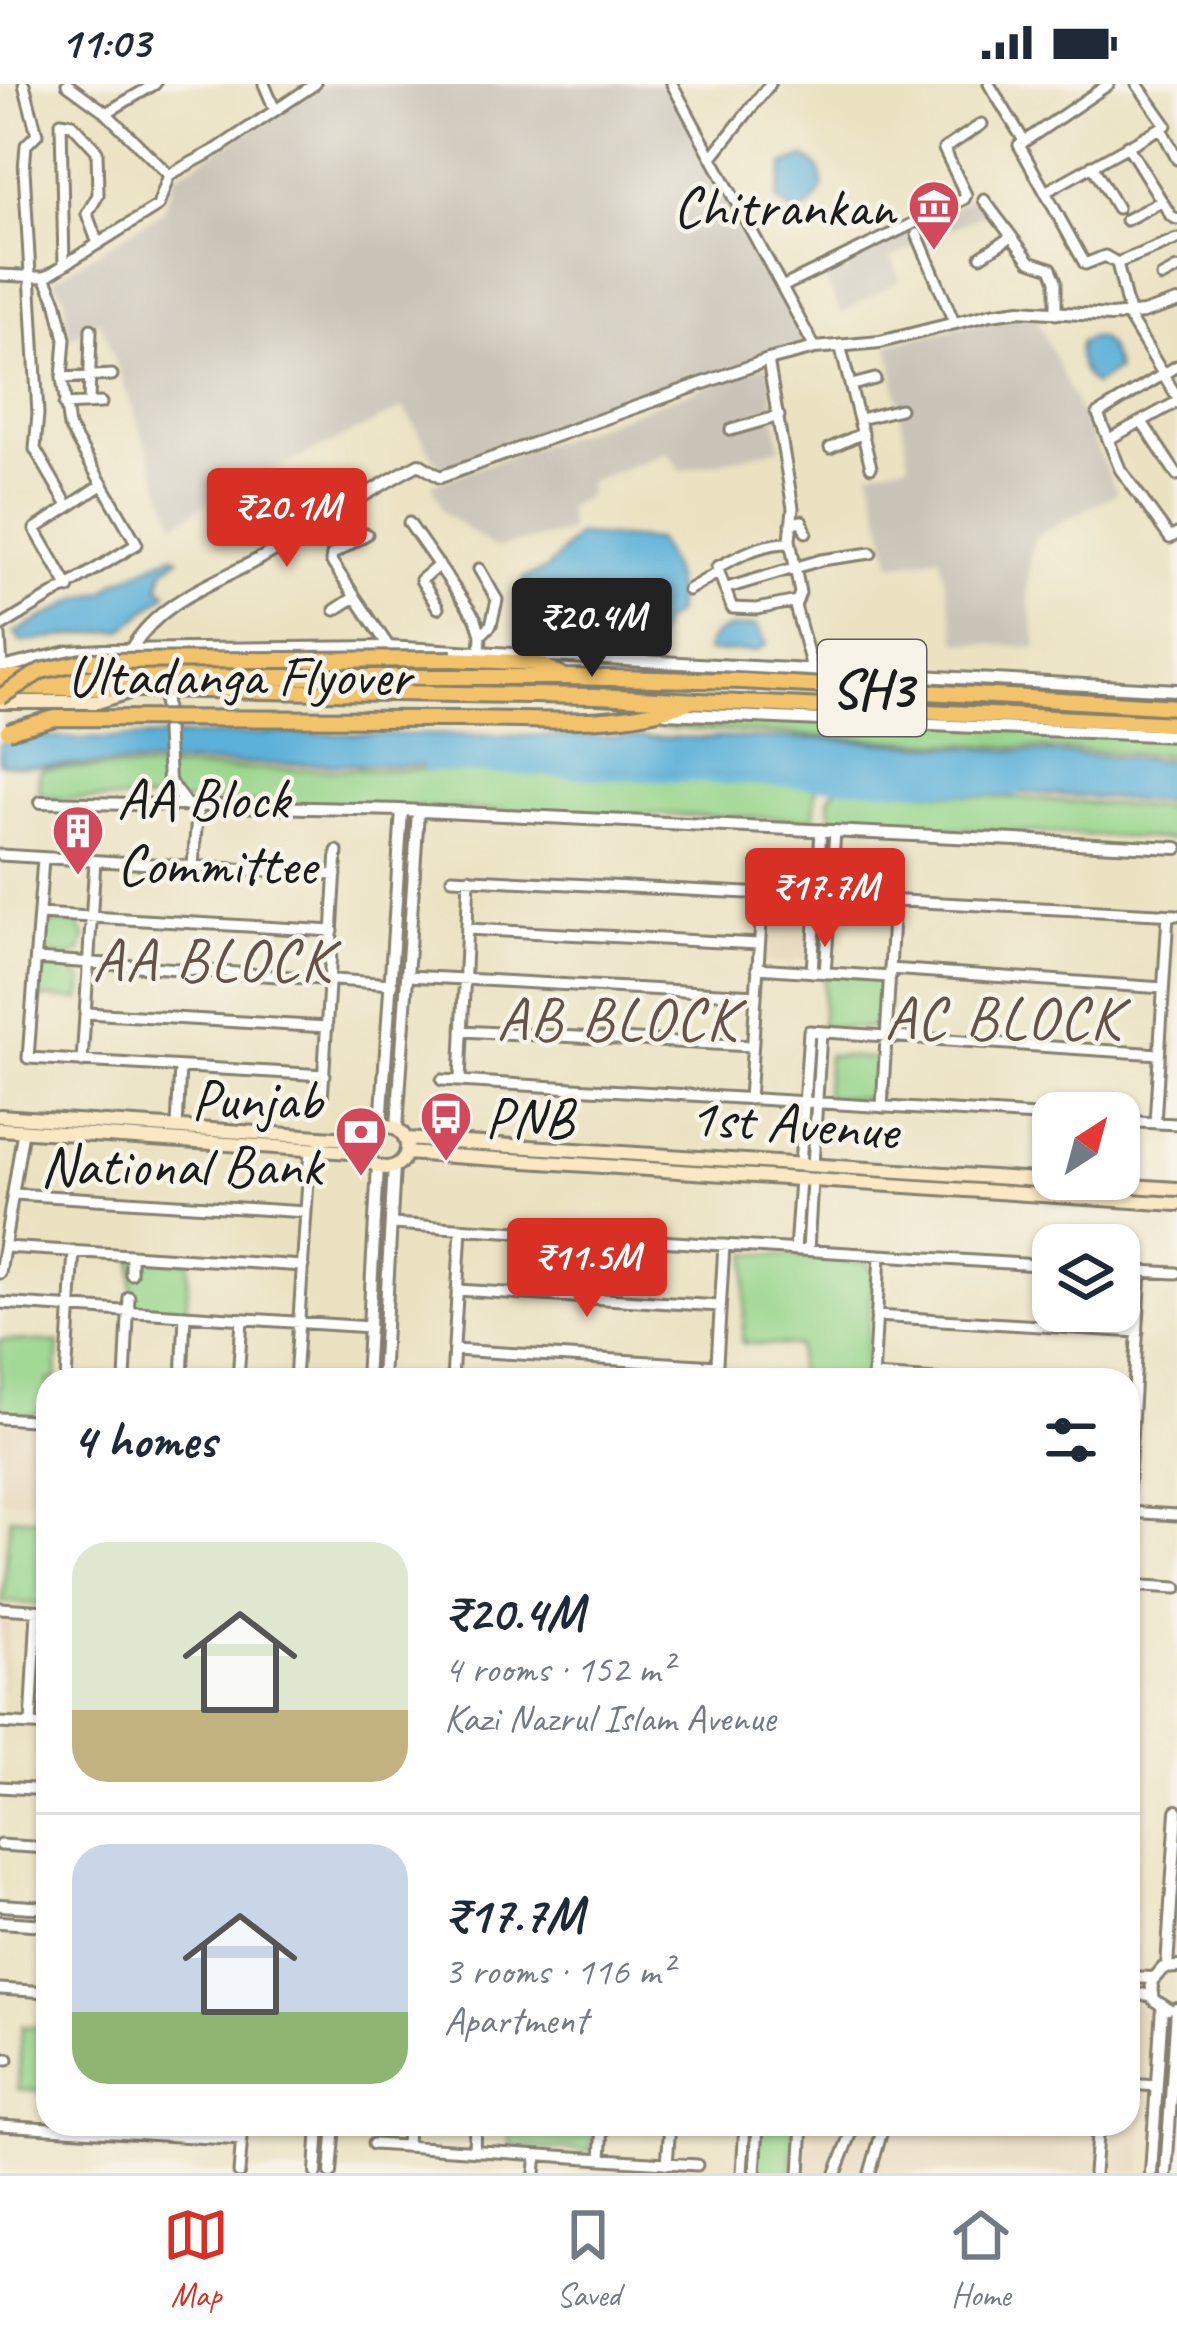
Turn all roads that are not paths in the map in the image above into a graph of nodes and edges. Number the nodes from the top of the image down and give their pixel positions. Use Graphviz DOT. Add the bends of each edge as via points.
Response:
graph roads {
  1 [pos="24,84"];
  2 [pos="67,84"];
  3 [pos="154,84"];
  4 [pos="264,84"];
  5 [pos="315,84"];
  6 [pos="672,84"];
  7 [pos="989,84"];
  8 [pos="1109,84"];
  9 [pos="1137,84"];
  10 [pos="764,87"];
  11 [pos="275,110"];
  12 [pos="106,113"];
  13 [pos="982,124"];
  14 [pos="1161,128"];
  15 [pos="1024,141"];
  16 [pos="1127,145"];
  17 [pos="712,157"];
  18 [pos="1177,159"];
  19 [pos="1092,165"];
  20 [pos="169,175"];
  21 [pos="1047,191"];
  22 [pos="984,200"];
  23 [pos="1162,201"];
  24 [pos="1117,208"];
  25 [pos="1177,219"];
  26 [pos="1126,220"];
  27 [pos="917,235"];
  28 [pos="1011,237"];
  29 [pos="1177,238"];
  30 [pos="98,244"];
  31 [pos="981,256"];
  32 [pos="1118,263"];
  33 [pos="1085,264"];
  34 [pos="64,265"];
  35 [pos="1177,269"];
  36 [pos="0,274"];
  37 [pos="31,275"];
  38 [pos="45,277"];
  39 [pos="1162,277"];
  40 [pos="1090,278"];
  41 [pos="782,287"];
  42 [pos="1177,302"];
  43 [pos="1128,313"];
  44 [pos="1056,314"];
  45 [pos="953,322"];
  46 [pos="91,329"];
  47 [pos="840,345"];
  48 [pos="814,348"];
  49 [pos="768,360"];
  50 [pos="1177,366"];
  51 [pos="112,375"];
  52 [pos="1161,375"];
  53 [pos="90,376"];
  54 [pos="62,378"];
  55 [pos="875,379"];
  56 [pos="852,385"];
  57 [pos="1177,400"];
  58 [pos="64,405"];
  59 [pos="899,409"];
  60 [pos="779,416"];
  61 [pos="860,419"];
  62 [pos="1142,422"];
  63 [pos="731,430"];
  64 [pos="862,433"];
  65 [pos="1109,439"];
  66 [pos="830,448"];
  67 [pos="871,467"];
  68 [pos="1177,475"];
  69 [pos="103,484"];
  70 [pos="68,506"];
  71 [pos="409,523"];
  72 [pos="791,523"];
  73 [pos="806,532"];
  74 [pos="367,534"];
  75 [pos="1176,537"];
  76 [pos="790,543"];
  77 [pos="872,554"];
  78 [pos="439,566"];
  79 [pos="795,568"];
  80 [pos="479,569"];
  81 [pos="719,572"];
  82 [pos="69,588"];
  83 [pos="727,588"];
  84 [pos="688,590"];
  85 [pos="355,597"];
  86 [pos="797,601"];
  87 [pos="438,608"];
  88 [pos="335,610"];
  89 [pos="0,632"];
  90 [pos="481,635"];
  91 [pos="388,647"];
  92 [pos="162,648"];
  93 [pos="131,649"];
  94 [pos="480,651"];
  95 [pos="812,668"];
  96 [pos="742,673"];
  97 [pos="1,674"];
  98 [pos="164,675"];
  99 [pos="566,677"];
  100 [pos="1177,690"];
  101 [pos="133,691"];
  102 [pos="164,692"];
  103 [pos="0,695"];
  104 [pos="694,700"];
  105 [pos="1177,707"];
  106 [pos="656,713"];
  107 [pos="1177,724"];
  108 [pos="0,736"];
  109 [pos="1177,736"];
  110 [pos="41,802"];
  111 [pos="192,805"];
  112 [pos="402,810"];
  113 [pos="418,811"];
  114 [pos="821,830"];
  115 [pos="835,831"];
  116 [pos="1177,848"];
  117 [pos="337,850"];
  118 [pos="0,855"];
  119 [pos="44,859"];
  120 [pos="95,862"];
  121 [pos="193,865"];
  122 [pos="336,875"];
  123 [pos="452,878"];
  124 [pos="469,878"];
  125 [pos="763,893"];
  126 [pos="817,896"];
  127 [pos="830,897"];
  128 [pos="894,901"];
  129 [pos="39,914"];
  130 [pos="1172,915"];
  131 [pos="92,917"];
  132 [pos="467,929"];
  133 [pos="333,931"];
  134 [pos="396,934"];
  135 [pos="410,935"];
  136 [pos="759,944"];
  137 [pos="36,959"];
  138 [pos="89,963"];
  139 [pos="758,968"];
  140 [pos="812,972"];
  141 [pos="825,973"];
  142 [pos="890,973"];
  143 [pos="408,976"];
  144 [pos="330,980"];
  145 [pos="464,980"];
  146 [pos="392,984"];
  147 [pos="1163,988"];
  148 [pos="756,994"];
  149 [pos="86,1013"];
  150 [pos="1161,1020"];
  151 [pos="1177,1021"];
  152 [pos="327,1027"];
  153 [pos="462,1030"];
  154 [pos="821,1032"];
  155 [pos="886,1036"];
  156 [pos="752,1046"];
  157 [pos="1159,1054"];
  158 [pos="82,1061"];
  159 [pos="180,1067"];
  160 [pos="325,1075"];
  161 [pos="442,1080"];
  162 [pos="460,1081"];
  163 [pos="748,1099"];
  164 [pos="322,1102"];
  165 [pos="804,1102"];
  166 [pos="817,1102"];
  167 [pos="882,1107"];
  168 [pos="0,1116"];
  169 [pos="1032,1116"];
  170 [pos="1140,1122"];
  171 [pos="1155,1123"];
  172 [pos="1177,1124"];
  173 [pos="381,1126"];
  174 [pos="177,1128"];
  175 [pos="0,1129"];
  176 [pos="23,1131"];
  177 [pos="252,1139"];
  178 [pos="403,1140"];
  179 [pos="366,1147"];
  180 [pos="310,1150"];
  181 [pos="379,1166"];
  182 [pos="394,1166"];
  183 [pos="806,1173"];
  184 [pos="1032,1188"];
  185 [pos="1177,1189"];
  186 [pos="1140,1190"];
  187 [pos="14,1194"];
  188 [pos="1140,1199"];
  189 [pos="1177,1204"];
  190 [pos="306,1212"];
  191 [pos="392,1224"];
  192 [pos="461,1229"];
  193 [pos="724,1245"];
  194 [pos="5,1247"];
  195 [pos="795,1250"];
  196 [pos="808,1250"];
  197 [pos="74,1251"];
  198 [pos="131,1255"];
  199 [pos="880,1255"];
  200 [pos="1032,1265"];
  201 [pos="303,1266"];
  202 [pos="1141,1271"];
  203 [pos="0,1273"];
  204 [pos="131,1274"];
  205 [pos="1177,1274"];
  206 [pos="457,1289"];
  207 [pos="1140,1291"];
  208 [pos="129,1297"];
  209 [pos="0,1303"];
  210 [pos="720,1306"];
  211 [pos="72,1308"];
  212 [pos="128,1312"];
  213 [pos="185,1315"];
  214 [pos="877,1316"];
  215 [pos="242,1319"];
  216 [pos="299,1322"];
  217 [pos="1032,1326"];
  218 [pos="370,1327"];
  219 [pos="1138,1332"];
  220 [pos="454,1350"];
  221 [pos="717,1366"];
  222 [pos="67,1368"];
  223 [pos="125,1368"];
  224 [pos="183,1368"];
  225 [pos="239,1368"];
  226 [pos="297,1368"];
  227 [pos="368,1368"];
  228 [pos="383,1368"];
  229 [pos="453,1368"];
  230 [pos="874,1368"];
  231 [pos="1134,1368"];
  232 [pos="0,1418"];
  233 [pos="36,1420"];
  234 [pos="1140,1513"];
  235 [pos="1177,1515"];
  236 [pos="1140,1586"];
  237 [pos="1177,1588"];
  238 [pos="0,1608"];
  239 [pos="36,1611"];
  240 [pos="36,1684"];
  241 [pos="0,1723"];
  242 [pos="32,1725"];
  243 [pos="36,1725"];
  244 [pos="0,1787"];
  245 [pos="36,1789"];
  246 [pos="1177,1810"];
  247 [pos="0,1845"];
  248 [pos="36,1847"];
  249 [pos="0,1905"];
  250 [pos="36,1907"];
  251 [pos="0,1922"];
  252 [pos="36,1924"];
  253 [pos="1172,1967"];
  254 [pos="1140,1977"];
  255 [pos="1153,1978"];
  256 [pos="0,1989"];
  257 [pos="36,1991"];
  258 [pos="1140,1995"];
  259 [pos="1151,1995"];
  260 [pos="1162,2007"];
  261 [pos="1177,2009"];
  262 [pos="1140,2085"];
  263 [pos="1157,2086"];
  264 [pos="1174,2101"];
  265 [pos="0,2125"];
  266 [pos="36,2127"];
  267 [pos="177,2136"];
  268 [pos="242,2136"];
  269 [pos="318,2136"];
  270 [pos="334,2136"];
  271 [pos="406,2136"];
  272 [pos="474,2136"];
  273 [pos="602,2136"];
  274 [pos="669,2136"];
  275 [pos="744,2136"];
  276 [pos="757,2136"];
  277 [pos="802,2136"];
  278 [pos="850,2136"];
  279 [pos="881,2136"];
  280 [pos="1097,2136"];
  281 [pos="242,2140"];
  282 [pos="373,2144"];
  283 [pos="406,2146"];
  284 [pos="473,2151"];
  285 [pos="537,2155"];
  286 [pos="601,2159"];
  287 [pos="668,2164"];
  288 [pos="698,2165"];
  289 [pos="239,2173"];
  290 [pos="316,2173"];
  291 [pos="332,2173"];
  292 [pos="536,2173"];
  293 [pos="742,2173"];
  294 [pos="754,2173"];
  295 [pos="800,2173"];
  296 [pos="836,2173"];
  297 [pos="870,2173"];
  298 [pos="1094,2173"];
  299 [pos="1151,2173"];
  300 [pos="1166,2173"];
  1 -- 37 [label="street" via="37,134 26,145 24,169"];
  2 -- 12 [label="street"];
  3 -- 12 [label="street"];
  4 -- 11 [label="street"];
  5 -- 11 [label="street"];
  6 -- 17 [label="street"];
  7 -- 15 [label="street"];
  8 -- 15 [label="street"];
  9 -- 14 [label="street"];
  10 -- 17 [label="street"];
  11 -- 20 [label="street"];
  12 -- 20 [label="street"];
  13 -- 41 [label="street" via="944,148 964,199"];
  14 -- 16 [label="street"];
  14 -- 18 [label="street"];
  15 -- 21 [label="street" via="1019,145"];
  16 -- 19 [label="street"];
  16 -- 23 [label="street"];
  17 -- 41 [label="street"];
  19 -- 21 [label="street"];
  19 -- 24 [label="street"];
  20 -- 30 [label="street" via="158,206"];
  21 -- 33 [label="street"];
  22 -- 28 [label="street"];
  23 -- 25 [label="street"];
  23 -- 26 [label="street"];
  27 -- 45 [label="street"];
  28 -- 31 [label="street"];
  28 -- 44 [label="street" via="1030,261 1051,268"];
  29 -- 32 [label="street"];
  30 -- 34 [label="street"];
  30 -- 34 [label="street" via="87,214 98,195 97,152 61,122"];
  32 -- 33 [label="street" via="1105,256"];
  32 -- 43 [label="street"];
  33 -- 40 [label="street"];
  34 -- 38 [label="street"];
  35 -- 39 [label="street"];
  36 -- 37 [label="street"];
  37 -- 38 [label="street"];
  37 -- 70 [label="street" via="34,444"];
  38 -- 54 [label="street" via="65,339"];
  41 -- 48 [label="street"];
  42 -- 43 [label="street"];
  43 -- 44 [label="street"];
  43 -- 52 [label="street"];
  44 -- 45 [label="street" via="1020,310"];
  45 -- 47 [label="street"];
  46 -- 53 [label="street"];
  47 -- 48 [label="street"];
  47 -- 56 [label="street"];
  48 -- 49 [label="street"];
  49 -- 60 [label="street"];
  49 -- 93 [label="street" via="440,477 419,464 201,587 152,621"];
  50 -- 52 [label="street"];
  51 -- 53 [label="street"];
  52 -- 57 [label="street"];
  52 -- 65 [label="street" via="1098,413"];
  53 -- 54 [label="street"];
  53 -- 58 [label="street" via="95,404"];
  54 -- 58 [label="street"];
  55 -- 56 [label="street"];
  56 -- 61 [label="street"];
  57 -- 62 [label="street"];
  58 -- 69 [label="street"];
  59 -- 61 [label="street"];
  60 -- 63 [label="street"];
  60 -- 72 [label="street"];
  61 -- 64 [label="street"];
  62 -- 65 [label="street"];
  62 -- 68 [label="street"];
  64 -- 66 [label="street"];
  64 -- 67 [label="street"];
  65 -- 75 [label="street" via="1120,469"];
  69 -- 70 [label="street"];
  69 -- 82 [label="street" via="137,544"];
  70 -- 82 [label="street" via="34,529"];
  71 -- 78 [label="street"];
  72 -- 73 [label="street" via="802,521"];
  72 -- 76 [label="street"];
  74 -- 85 [label="street" via="331,557"];
  76 -- 79 [label="street"];
  76 -- 81 [label="street" via="744,552"];
  77 -- 79 [label="street"];
  78 -- 87 [label="street" via="421,580"];
  78 -- 90 [label="street"];
  79 -- 83 [label="street"];
  79 -- 86 [label="street"];
  80 -- 90 [label="street" via="497,599"];
  81 -- 83 [label="street"];
  81 -- 84 [label="street"];
  82 -- 89 [label="street"];
  83 -- 86 [label="street" via="731,608"];
  85 -- 88 [label="street"];
  85 -- 91 [label="street"];
  86 -- 95 [label="street"];
  89 -- 97 [label="street"];
  90 -- 94 [label="street"];
  91 -- 92 [label="street"];
  91 -- 94 [label="street"];
  92 -- 93 [label="street"];
  92 -- 98 [label="street"];
  93 -- 97 [label="street" via="68,652"];
  94 -- 96 [label="street"];
  95 -- 96 [label="street"];
  95 -- 100 [label="street"];
  96 -- 99 [label="main road, SH3"];
  96 -- 105 [label="main road, SH3"];
  97 -- 98 [label="main road"];
  98 -- 99 [label="main road"];
  98 -- 102 [label="street"];
  99 -- 103 [label="main road, Ultadanga Flyover / SH3, bridge" via="537,663 452,659 86,662 41,671"];
  101 -- 102 [label="main road"];
  101 -- 103 [label="main road"];
  101 -- 103 [label="main road" via="50,703"];
  102 -- 104 [label="main road"];
  102 -- 111 [label="street" via="169,781"];
  104 -- 106 [label="main road, Ultadanga Flyover / SH3"];
  104 -- 107 [label="main road, SH3"];
  106 -- 108 [label="main road, Ultadanga Flyover / SH3, bridge" via="587,720 55,718"];
  106 -- 109 [label="street"];
  110 -- 111 [label="street"];
  111 -- 112 [label="street"];
  111 -- 121 [label="street"];
  112 -- 113 [label="street"];
  112 -- 134 [label="street"];
  113 -- 114 [label="street"];
  113 -- 135 [label="street"];
  114 -- 115 [label="street"];
  114 -- 126 [label="street"];
  115 -- 116 [label="street"];
  115 -- 127 [label="street"];
  117 -- 122 [label="street"];
  118 -- 119 [label="street"];
  119 -- 120 [label="street"];
  119 -- 129 [label="street"];
  120 -- 121 [label="street"];
  120 -- 131 [label="street"];
  121 -- 122 [label="street"];
  122 -- 133 [label="street"];
  123 -- 124 [label="street"];
  124 -- 125 [label="street"];
  124 -- 132 [label="street"];
  125 -- 126 [label="street"];
  125 -- 136 [label="street"];
  126 -- 127 [label="street"];
  126 -- 140 [label="street"];
  127 -- 128 [label="street"];
  127 -- 141 [label="street"];
  128 -- 130 [label="street"];
  128 -- 142 [label="street"];
  129 -- 131 [label="street"];
  129 -- 137 [label="street"];
  130 -- 147 [label="street"];
  131 -- 133 [label="street"];
  131 -- 138 [label="street"];
  132 -- 136 [label="street"];
  132 -- 145 [label="street"];
  133 -- 144 [label="street"];
  134 -- 135 [label="street"];
  134 -- 146 [label="street"];
  135 -- 143 [label="street"];
  136 -- 139 [label="street"];
  137 -- 138 [label="street"];
  137 -- 158 [label="street" via="28,1058"];
  138 -- 144 [label="street"];
  138 -- 149 [label="street"];
  139 -- 140 [label="street"];
  139 -- 148 [label="street"];
  140 -- 141 [label="street"];
  141 -- 142 [label="street"];
  142 -- 147 [label="street"];
  142 -- 155 [label="street"];
  143 -- 145 [label="street"];
  143 -- 178 [label="street"];
  144 -- 146 [label="street"];
  144 -- 152 [label="street"];
  145 -- 148 [label="street"];
  145 -- 153 [label="street"];
  146 -- 173 [label="street"];
  147 -- 150 [label="street"];
  148 -- 156 [label="street"];
  149 -- 152 [label="street"];
  149 -- 158 [label="street"];
  150 -- 151 [label="street"];
  150 -- 157 [label="street"];
  152 -- 160 [label="street"];
  153 -- 156 [label="street"];
  153 -- 162 [label="street"];
  154 -- 155 [label="street"];
  154 -- 165 [label="street" via="808,1031"];
  154 -- 166 [label="street"];
  155 -- 157 [label="street"];
  155 -- 167 [label="street"];
  156 -- 163 [label="street"];
  157 -- 171 [label="street"];
  158 -- 159 [label="street"];
  159 -- 160 [label="street"];
  159 -- 174 [label="street"];
  160 -- 164 [label="street"];
  161 -- 162 [label="street"];
  162 -- 163 [label="street"];
  163 -- 165 [label="street"];
  165 -- 166 [label="street"];
  165 -- 183 [label="street"];
  166 -- 167 [label="street"];
  166 -- 183 [label="street"];
  167 -- 169 [label="street"];
  168 -- 174 [label="main road"];
  170 -- 171 [label="street"];
  171 -- 172 [label="street"];
  173 -- 178 [label="main road"];
  173 -- 179 [label="main road"];
  174 -- 177 [label="main road"];
  175 -- 176 [label="main road"];
  176 -- 177 [label="main road"];
  176 -- 187 [label="street"];
  177 -- 179 [label="main road"];
  177 -- 180 [label="main road"];
  178 -- 182 [label="main road"];
  178 -- 183 [label="main road, 1st Avenue"];
  179 -- 180 [label="main road"];
  179 -- 181 [label="main road"];
  180 -- 190 [label="street"];
  181 -- 182 [label="main road"];
  181 -- 218 [label="street"];
  182 -- 191 [label="street"];
  183 -- 184 [label="main road, 1st Avenue"];
  183 -- 195 [label="street"];
  183 -- 196 [label="street"];
  185 -- 186 [label="main road, 1st Avenue"];
  187 -- 190 [label="street"];
  187 -- 194 [label="street"];
  188 -- 189 [label="main road, 1st Avenue"];
  190 -- 201 [label="street"];
  191 -- 192 [label="street"];
  191 -- 228 [label="street"];
  192 -- 193 [label="street"];
  192 -- 206 [label="street"];
  193 -- 195 [label="street"];
  193 -- 210 [label="street"];
  194 -- 197 [label="street"];
  194 -- 203 [label="street"];
  195 -- 196 [label="street"];
  196 -- 199 [label="street"];
  197 -- 198 [label="street"];
  197 -- 211 [label="street"];
  198 -- 201 [label="street"];
  198 -- 204 [label="street"];
  199 -- 200 [label="street"];
  199 -- 214 [label="street"];
  201 -- 216 [label="street"];
  202 -- 205 [label="street"];
  202 -- 207 [label="street"];
  206 -- 210 [label="street"];
  206 -- 220 [label="street"];
  208 -- 212 [label="street"];
  209 -- 211 [label="street"];
  210 -- 221 [label="street"];
  211 -- 212 [label="street"];
  211 -- 222 [label="street"];
  212 -- 213 [label="street"];
  212 -- 223 [label="street"];
  213 -- 215 [label="street"];
  213 -- 224 [label="street"];
  214 -- 217 [label="street"];
  214 -- 230 [label="street"];
  215 -- 216 [label="street"];
  215 -- 225 [label="street"];
  216 -- 218 [label="street"];
  216 -- 226 [label="street"];
  218 -- 227 [label="street"];
  219 -- 231 [label="street"];
  220 -- 221 [label="street"];
  220 -- 229 [label="street"];
  232 -- 233 [label="street"];
  234 -- 235 [label="street"];
  236 -- 237 [label="street"];
  238 -- 239 [label="street"];
  240 -- 242 [label="street"];
  241 -- 242 [label="street"];
  242 -- 243 [label="street"];
  244 -- 245 [label="street"];
  246 -- 253 [label="street"];
  247 -- 248 [label="street"];
  249 -- 250 [label="street"];
  251 -- 252 [label="street"];
  253 -- 255 [label="street"];
  254 -- 255 [label="street"];
  255 -- 259 [label="street"];
  256 -- 257 [label="street"];
  258 -- 259 [label="street"];
  259 -- 260 [label="street"];
  260 -- 261 [label="street"];
  260 -- 263 [label="street"];
  261 -- 264 [label="street"];
  262 -- 263 [label="street"];
  263 -- 299 [label="street"];
  264 -- 300 [label="street"];
  265 -- 266 [label="street"];
  267 -- 281 [label="street"];
  268 -- 281 [label="street"];
  269 -- 290 [label="street"];
  270 -- 291 [label="street"];
  271 -- 283 [label="street"];
  272 -- 284 [label="street"];
  273 -- 286 [label="street"];
  274 -- 287 [label="street"];
  275 -- 293 [label="street"];
  276 -- 294 [label="street"];
  277 -- 295 [label="street"];
  278 -- 296 [label="street"];
  279 -- 297 [label="street"];
  280 -- 298 [label="street"];
  281 -- 289 [label="street"];
  282 -- 283 [label="street"];
  283 -- 284 [label="street"];
  284 -- 285 [label="street"];
  285 -- 286 [label="street"];
  285 -- 292 [label="street"];
  286 -- 287 [label="street"];
  287 -- 288 [label="street"];
}
